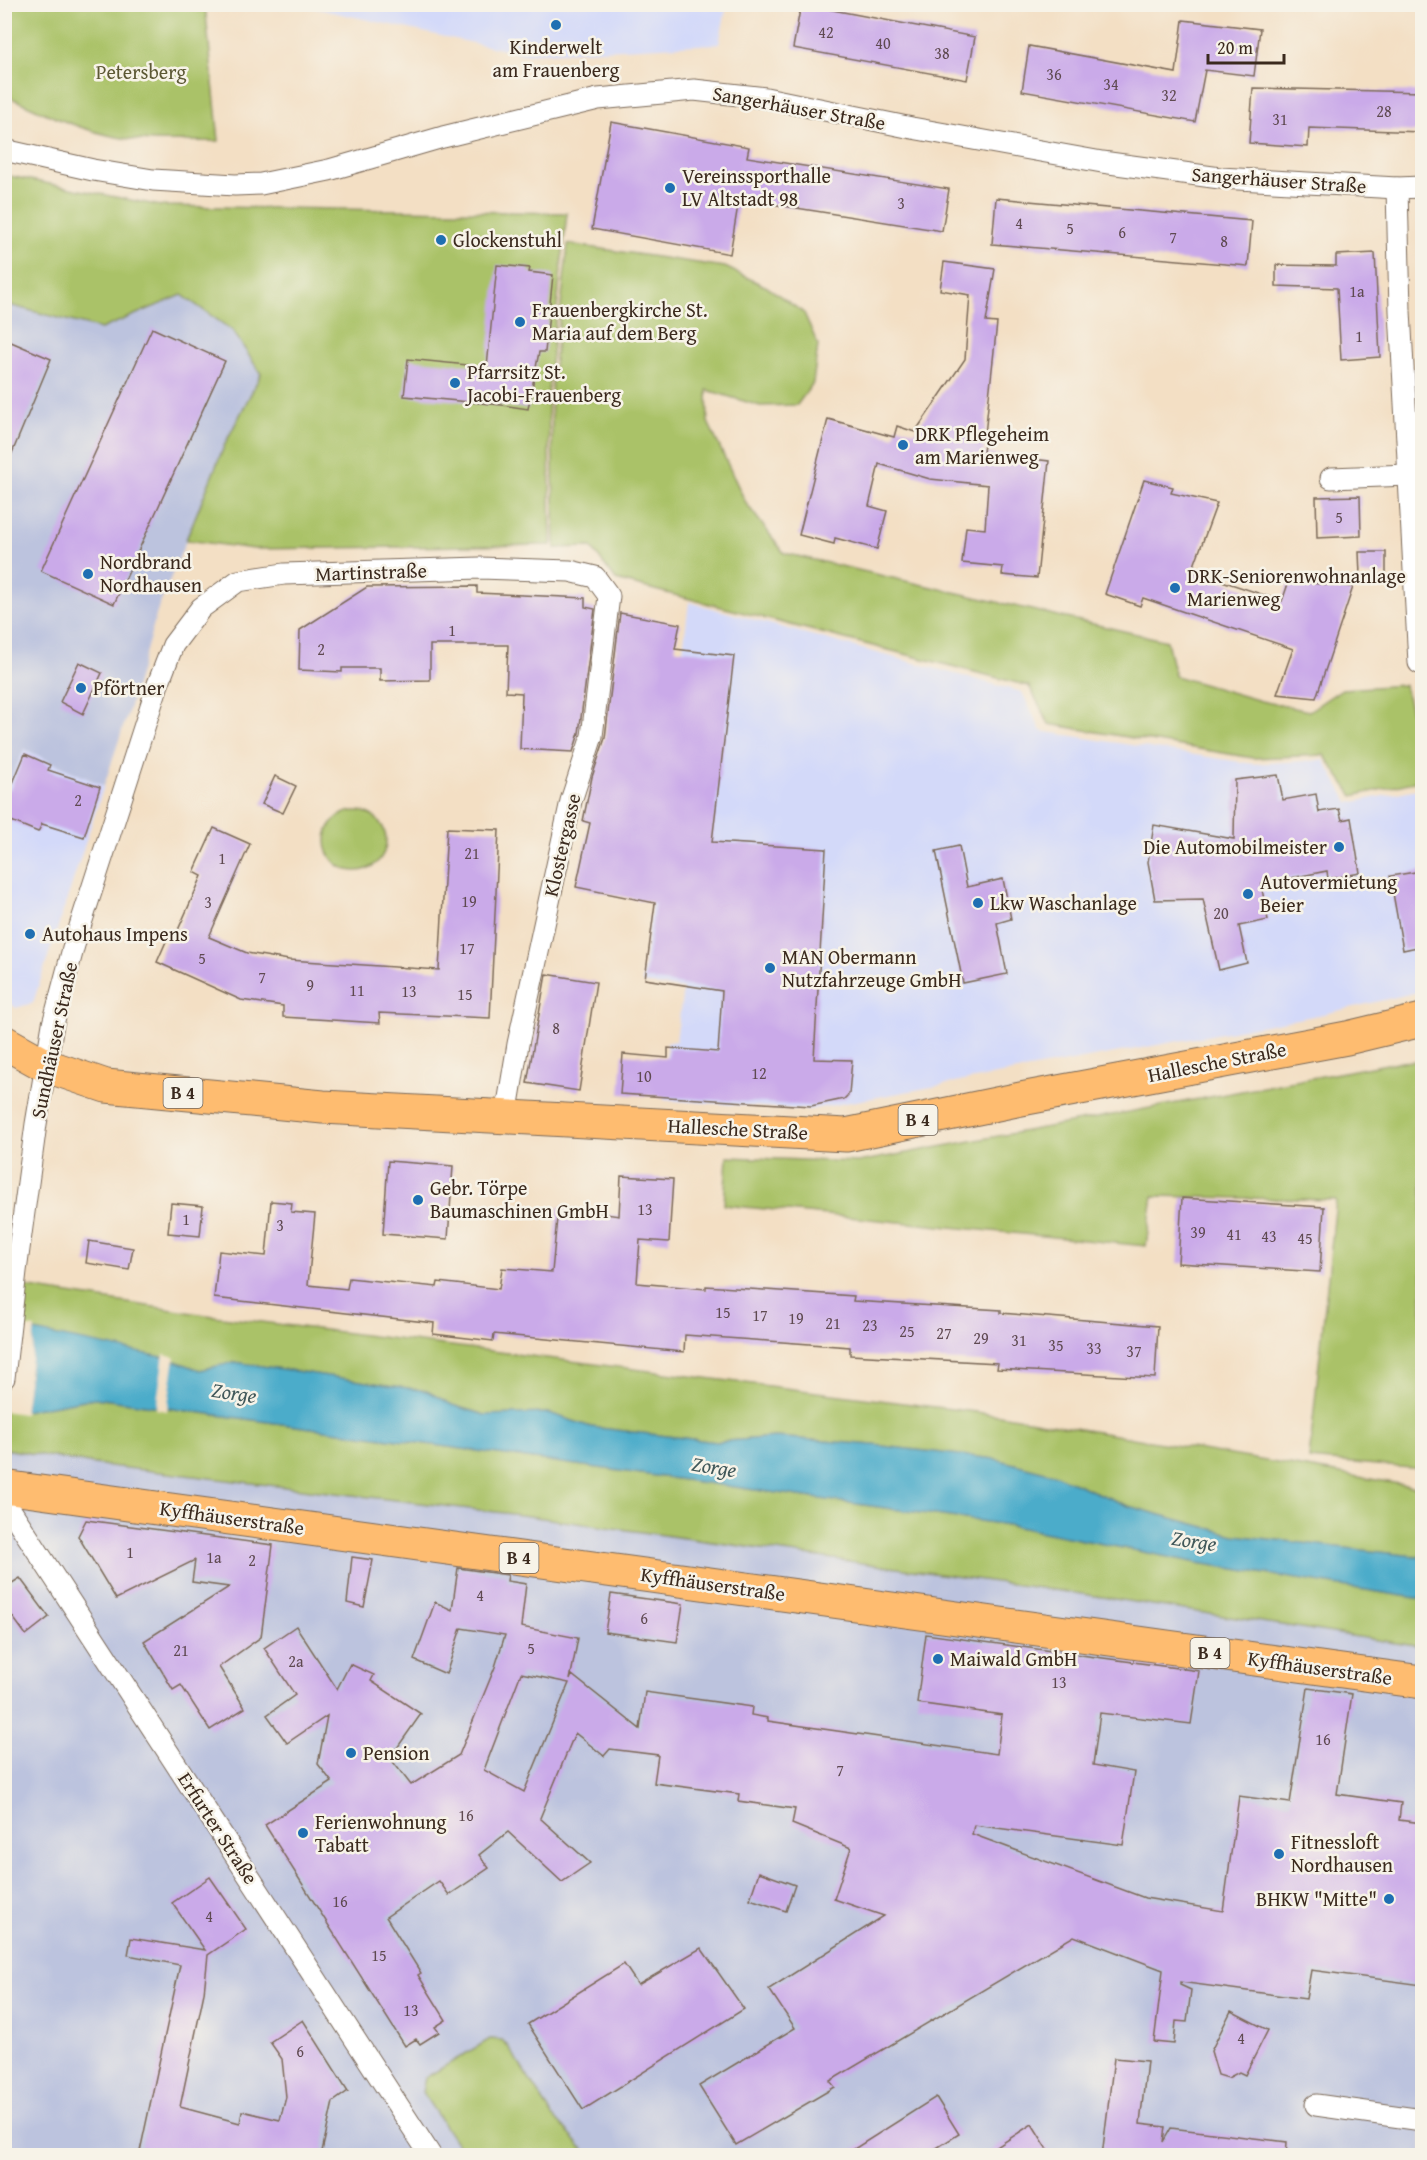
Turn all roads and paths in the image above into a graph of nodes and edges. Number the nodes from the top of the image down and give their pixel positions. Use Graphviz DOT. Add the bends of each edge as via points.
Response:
graph roads {
  1 [pos="4,150"];
  2 [pos="1422,187"];
  3 [pos="1397,188"];
  4 [pos="1408,475"];
  5 [pos="1331,478"];
  6 [pos="595,577"];
  7 [pos="173,645"];
  8 [pos="1419,663"];
  9 [pos="1422,1020"];
  10 [pos="4,1042"];
  11 [pos="47,1066"];
  12 [pos="506,1116"];
  13 [pos="4,1378"];
  14 [pos="4,1486"];
  15 [pos="4,1500"];
  16 [pos="1386,1677"];
  17 [pos="1422,1682"];
  18 [pos="1422,1687"];
  19 [pos="1316,2105"];
  20 [pos="1422,2120"];
  21 [pos="431,2156"];
  1 -- 3 [label="street, Sangerhäuser Straße" via="153,180 261,184 329,170 598,99 694,90 766,98 1101,162 1220,178"];
  2 -- 3 [label="street, Sangerhäuser Straße"];
  3 -- 4 [label="street"];
  4 -- 5 [label="street"];
  4 -- 8 [label="street"];
  6 -- 7 [label="street, Martinstraße" via="570,571 480,568 284,574 238,581 201,608"];
  6 -- 12 [label="street, Klostergasse" via="609,596 592,736 571,801"];
  7 -- 11 [label="street, Sundhäuser Straße" via="74,945 53,1024"];
  9 -- 12 [label="main road, Hallesche Straße / B 4" via="846,1135"];
  10 -- 11 [label="main road, B 4"];
  11 -- 12 [label="main road, Hallesche Straße / B 4" via="106,1086 323,1107"];
  11 -- 13 [label="street, Sundhäuser Straße"];
  14 -- 16 [label="main road, Kyffhäuserstraße / B 4"];
  15 -- 21 [label="street, Erfurter Straße"];
  16 -- 17 [label="main road, Kyffhäuserstraße"];
  16 -- 18 [label="main road, B 4"];
  19 -- 20 [label="street"];
}
